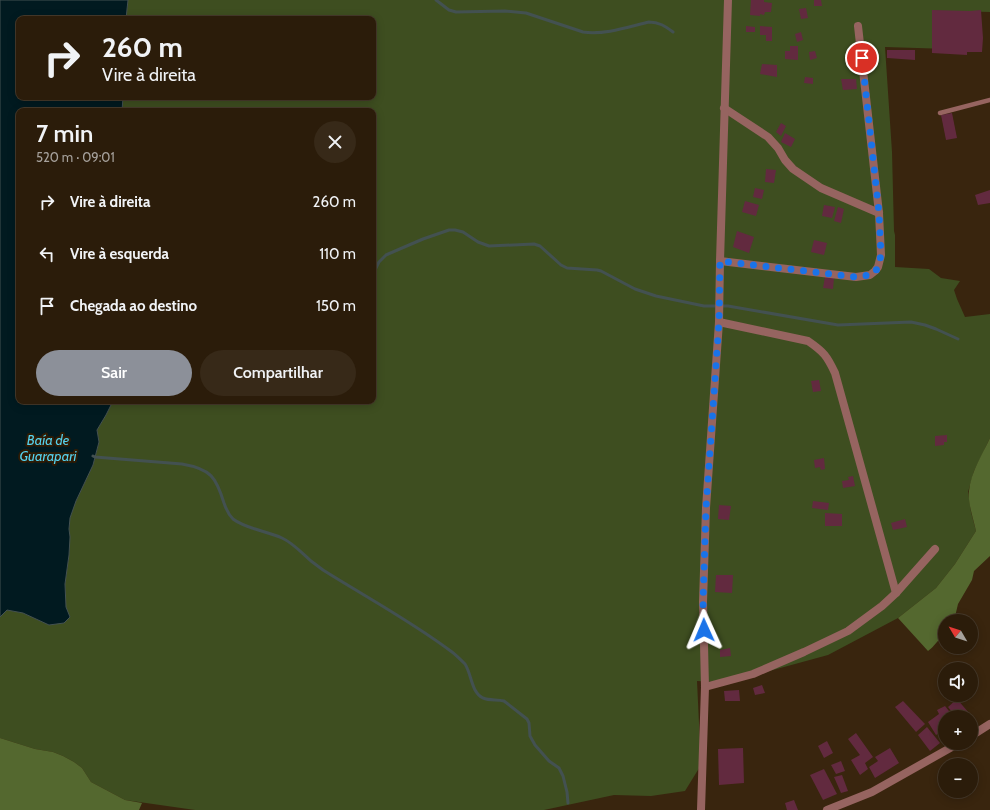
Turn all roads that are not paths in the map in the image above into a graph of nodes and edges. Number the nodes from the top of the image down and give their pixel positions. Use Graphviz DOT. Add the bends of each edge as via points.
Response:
graph roads {
  1 [pos="728,0"];
  2 [pos="858,26"];
  3 [pos="990,100"];
  4 [pos="724,108"];
  5 [pos="940,113"];
  6 [pos="879,213"];
  7 [pos="720,261"];
  8 [pos="719,322"];
  9 [pos="935,549"];
  10 [pos="896,593"];
  11 [pos="704,687"];
  12 [pos="990,724"];
  13 [pos="978,732"];
  14 [pos="947,750"];
  15 [pos="701,810"];
  16 [pos="828,810"];
  1 -- 4 [label="street"];
  2 -- 6 [label="street"];
  3 -- 5 [label="lane"];
  4 -- 6 [label="street" via="768,137 793,169 821,188"];
  4 -- 7 [label="street"];
  6 -- 7 [label="street" via="881,255 878,267 870,275 856,277"];
  7 -- 8 [label="street"];
  8 -- 10 [label="street" via="808,341 820,349 828,359 835,373"];
  8 -- 11 [label="street" via="706,508"];
  9 -- 10 [label="street"];
  10 -- 11 [label="street" via="848,631 753,674"];
  11 -- 15 [label="street"];
  12 -- 13 [label="street"];
  14 -- 16 [label="street" via="872,792"];
}
